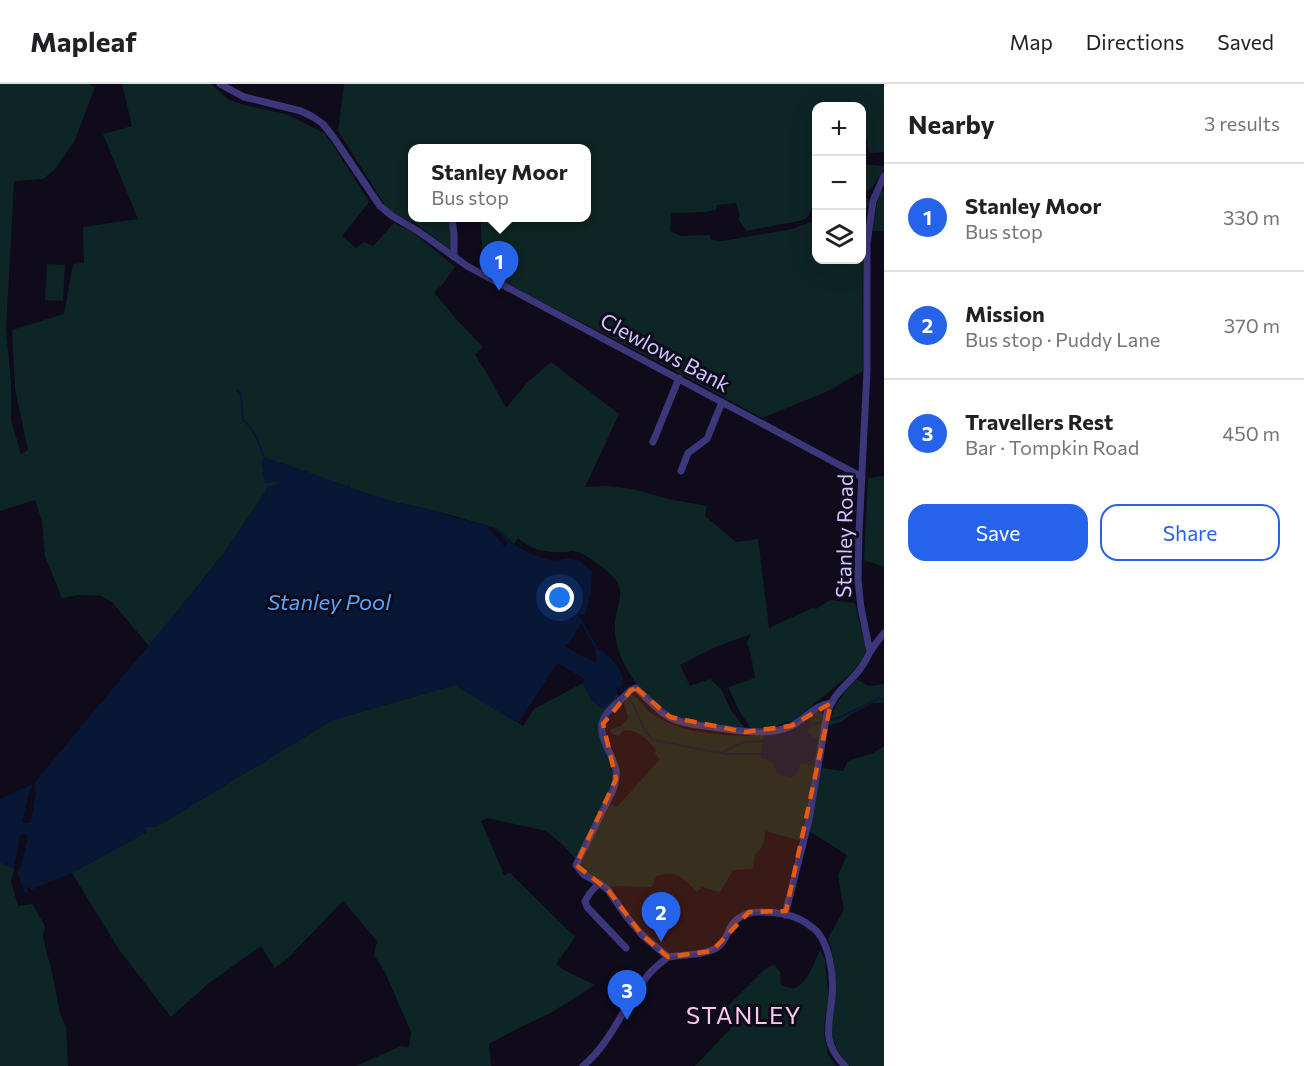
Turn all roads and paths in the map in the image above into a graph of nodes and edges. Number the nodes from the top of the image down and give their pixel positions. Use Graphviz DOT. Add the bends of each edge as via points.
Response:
graph roads {
  1 [pos="220,84"];
  2 [pos="884,176"];
  3 [pos="452,222"];
  4 [pos="454,257"];
  5 [pos="679,378"];
  6 [pos="722,402"];
  7 [pos="652,442"];
  8 [pos="681,471"];
  9 [pos="862,477"];
  10 [pos="884,633"];
  11 [pos="870,652"];
  12 [pos="831,703"];
  13 [pos="599,883"];
  14 [pos="785,915"];
  15 [pos="626,948"];
  16 [pos="668,957"];
  17 [pos="583,1066"];
  18 [pos="845,1066"];
  1 -- 4 [label="street, Clewlows Bank" via="244,97 301,111 323,124 380,206"];
  2 -- 9 [label="street, Stanley Road" via="873,201 867,244"];
  3 -- 4 [label="street"];
  4 -- 5 [label="street, Clewlows Bank"];
  5 -- 6 [label="street, Clewlows Bank"];
  5 -- 7 [label="street"];
  6 -- 8 [label="street" via="707,439 688,453"];
  6 -- 9 [label="street, Clewlows Bank"];
  9 -- 11 [label="street, Stanley Road" via="858,580"];
  10 -- 11 [label="street"];
  11 -- 12 [label="street"];
  12 -- 13 [label="street" via="822,704 790,726 745,732 678,720 655,707 636,688 629,692 606,715 601,732 616,779 576,865"];
  12 -- 14 [label="street" via="809,820"];
  13 -- 15 [label="street" via="585,901 587,907"];
  13 -- 16 [label="street" via="642,935"];
  14 -- 16 [label="street" via="749,912 732,925 724,942 712,951"];
  14 -- 18 [label="street" via="813,928 825,947 833,984 829,1038 834,1053"];
  16 -- 17 [label="street" via="645,978 601,1048"];
}
